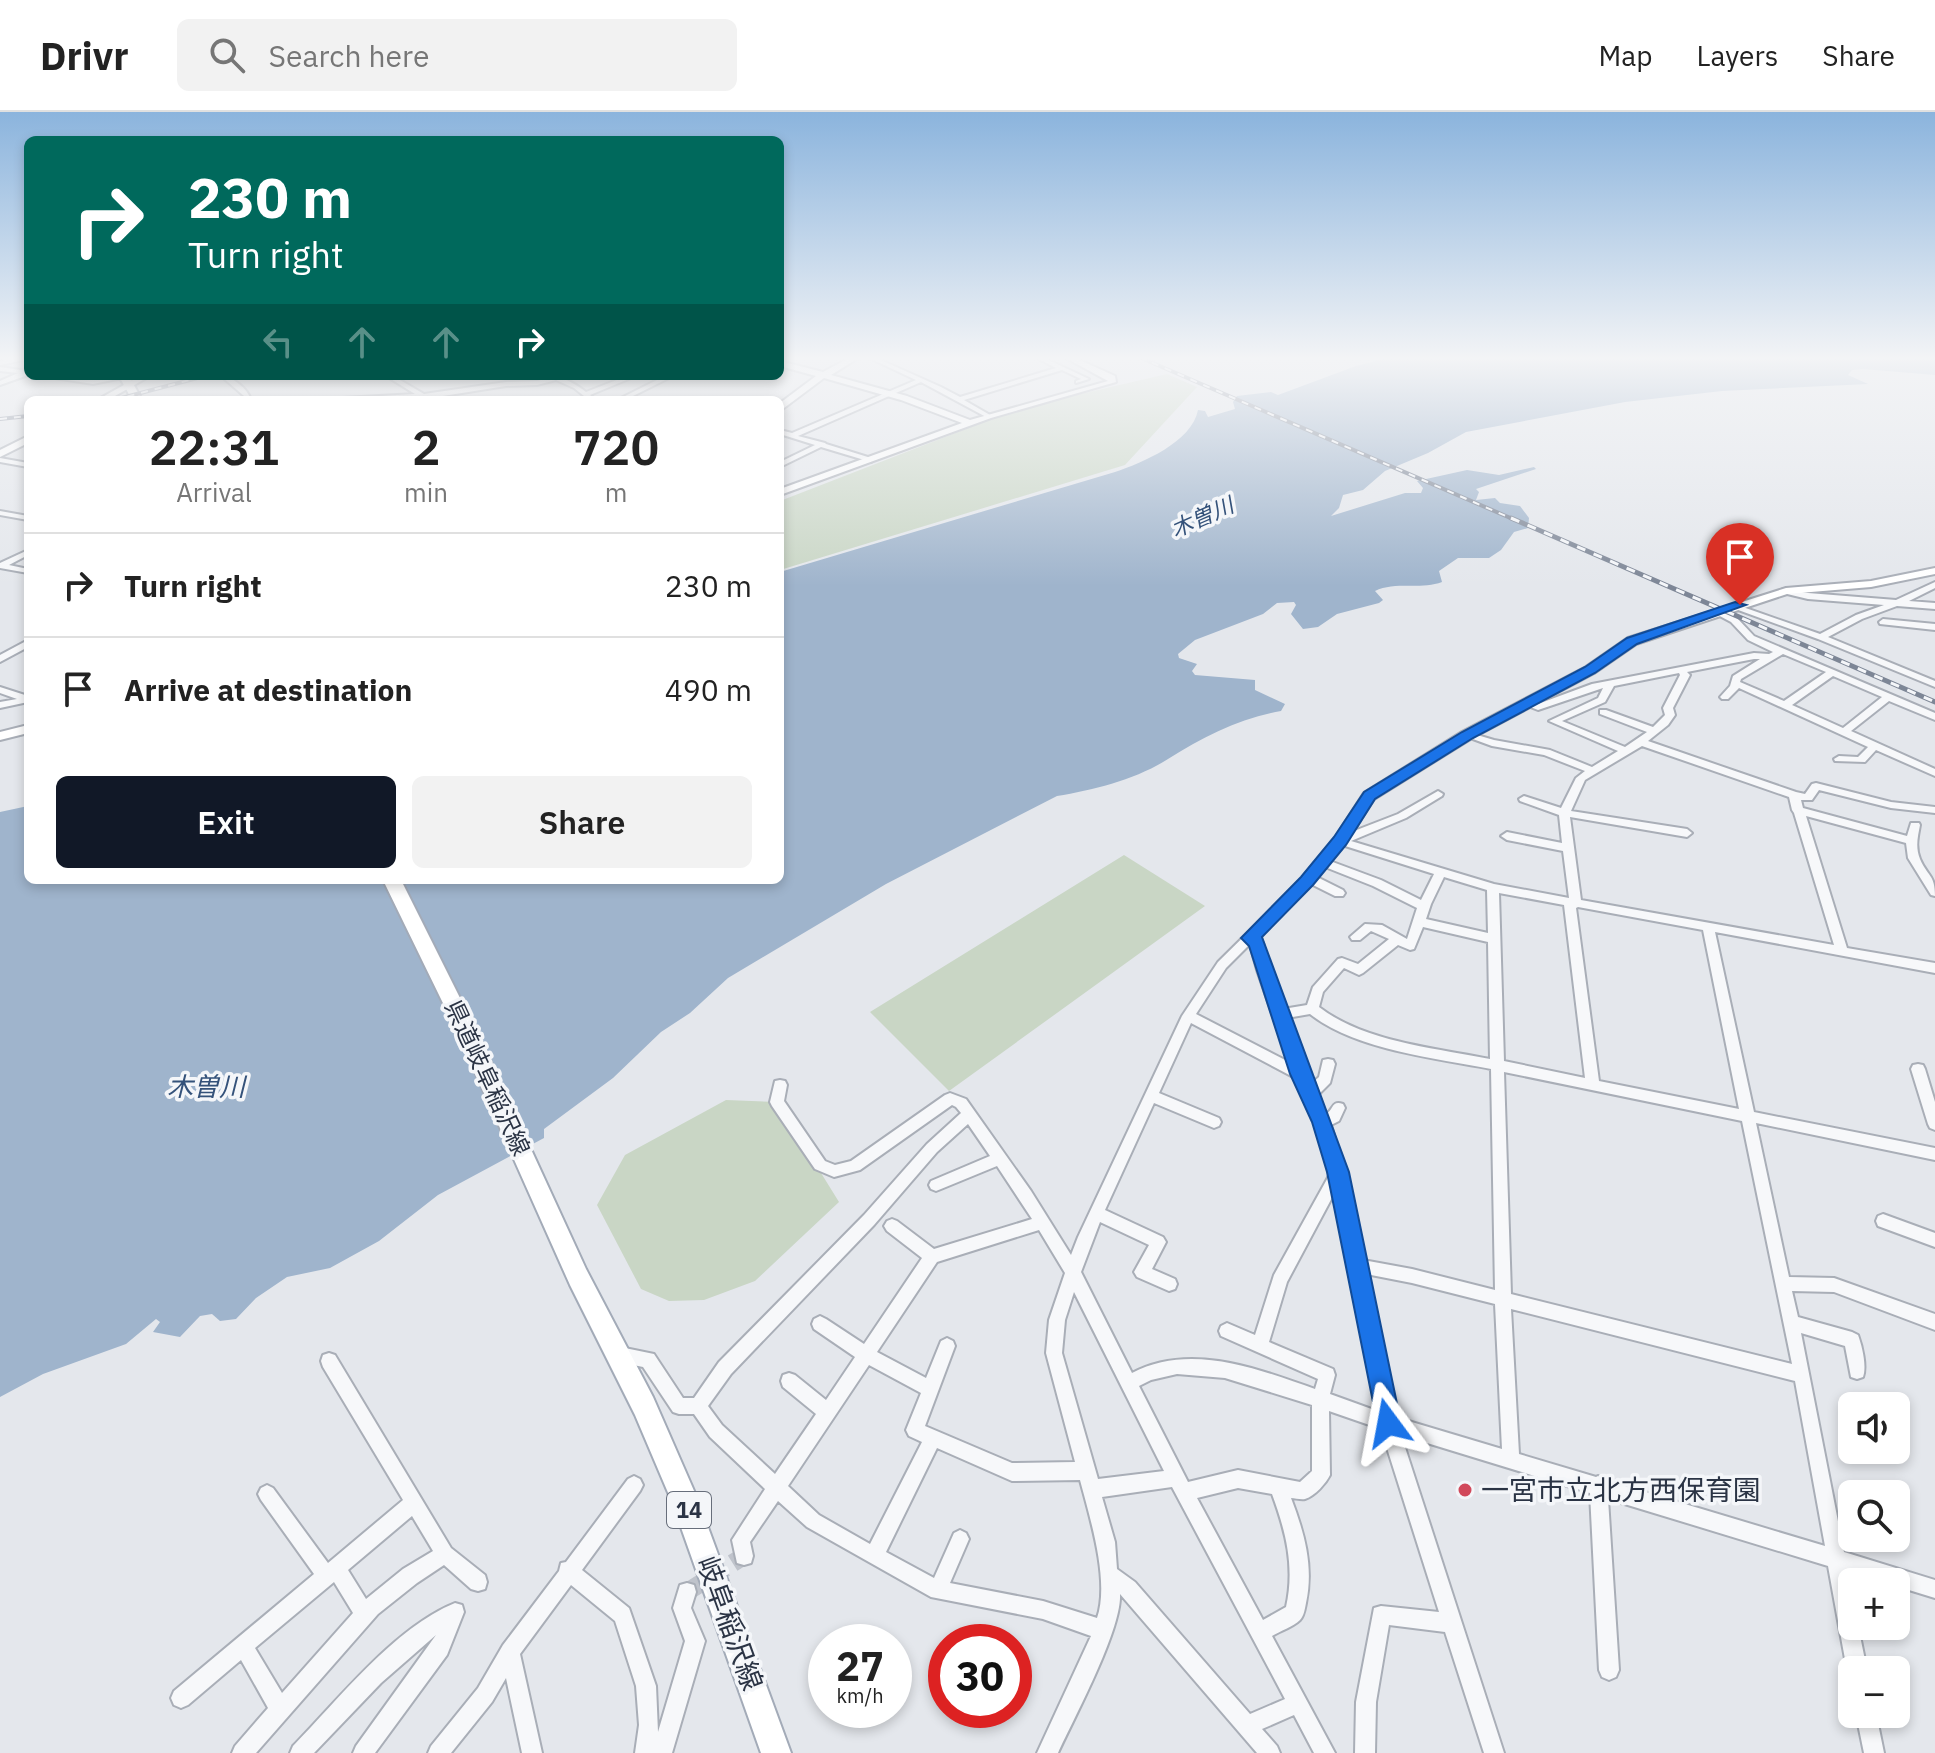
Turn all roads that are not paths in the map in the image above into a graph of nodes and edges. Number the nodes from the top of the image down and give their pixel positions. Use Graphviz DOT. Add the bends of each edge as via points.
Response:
graph roads {
  1 [pos="787,434"];
  2 [pos="797,434"];
  3 [pos="942,434"];
  4 [pos="794,435"];
  5 [pos="24,442"];
  6 [pos="823,444"];
  7 [pos="0,457"];
  8 [pos="868,460"];
  9 [pos="784,463"];
  10 [pos="24,464"];
  11 [pos="784,488"];
  12 [pos="0,513"];
  13 [pos="24,517"];
  14 [pos="24,554"];
  15 [pos="0,566"];
  16 [pos="24,570"];
  17 [pos="1935,571"];
  18 [pos="1935,585"];
  19 [pos="1786,591"];
  20 [pos="1895,603"];
  21 [pos="1935,606"];
  22 [pos="1734,607"];
  23 [pos="1719,612"];
  24 [pos="1883,622"];
  25 [pos="1935,627"];
  26 [pos="1821,637"];
  27 [pos="24,645"];
  28 [pos="1775,654"];
  29 [pos="0,659"];
  30 [pos="1681,670"];
  31 [pos="1831,673"];
  32 [pos="1735,683"];
  33 [pos="1935,684"];
  34 [pos="1609,686"];
  35 [pos="0,690"];
  36 [pos="1725,697"];
  37 [pos="1888,697"];
  38 [pos="24,698"];
  39 [pos="24,700"];
  40 [pos="1528,703"];
  41 [pos="0,705"];
  42 [pos="1785,705"];
  43 [pos="1603,712"];
  44 [pos="1935,717"];
  45 [pos="24,730"];
  46 [pos="1654,731"];
  47 [pos="1844,732"];
  48 [pos="1467,735"];
  49 [pos="0,736"];
  50 [pos="1641,742"];
  51 [pos="1875,746"];
  52 [pos="1626,751"];
  53 [pos="1839,759"];
  54 [pos="1591,770"];
  55 [pos="1935,773"];
  56 [pos="1438,794"];
  57 [pos="1794,795"];
  58 [pos="1524,799"];
  59 [pos="1797,810"];
  60 [pos="1935,810"];
  61 [pos="1564,813"];
  62 [pos="1915,825"];
  63 [pos="1687,833"];
  64 [pos="1507,836"];
  65 [pos="1340,841"];
  66 [pos="1911,841"];
  67 [pos="1569,848"];
  68 [pos="1322,862"];
  69 [pos="1440,873"];
  70 [pos="1309,878"];
  71 [pos="394,884"];
  72 [pos="1493,888"];
  73 [pos="1935,892"];
  74 [pos="1339,893"];
  75 [pos="1573,904"];
  76 [pos="1423,906"];
  77 [pos="1421,922"];
  78 [pos="1708,927"];
  79 [pos="1356,937"];
  80 [pos="1250,938"];
  81 [pos="1495,939"];
  82 [pos="1396,940"];
  83 [pos="1842,951"];
  84 [pos="1935,968"];
  85 [pos="1312,1009"];
  86 [pos="1281,1014"];
  87 [pos="1188,1016"];
  88 [pos="1328,1064"];
  89 [pos="1500,1066"];
  90 [pos="1918,1069"];
  91 [pos="1300,1074"];
  92 [pos="1593,1084"];
  93 [pos="780,1085"];
  94 [pos="1310,1094"];
  95 [pos="1152,1096"];
  96 [pos="1338,1108"];
  97 [pos="969,1114"];
  98 [pos="1748,1115"];
  99 [pos="1214,1122"];
  100 [pos="1323,1122"];
  101 [pos="1935,1124"];
  102 [pos="1935,1154"];
  103 [pos="998,1159"];
  104 [pos="1338,1172"];
  105 [pos="936,1185"];
  106 [pos="1097,1213"];
  107 [pos="1883,1221"];
  108 [pos="1043,1222"];
  109 [pos="892,1226"];
  110 [pos="1935,1240"];
  111 [pos="932,1257"];
  112 [pos="1355,1265"];
  113 [pos="1072,1271"];
  114 [pos="578,1277"];
  115 [pos="1169,1284"];
  116 [pos="1784,1284"];
  117 [pos="1503,1301"];
  118 [pos="1935,1322"];
  119 [pos="1791,1323"];
  120 [pos="820,1324"];
  121 [pos="1227,1331"];
  122 [pos="1260,1345"];
  123 [pos="947,1346"];
  124 [pos="620,1355"];
  125 [pos="867,1355"];
  126 [pos="329,1361"];
  127 [pos="1857,1371"];
  128 [pos="1802,1375"];
  129 [pos="789,1381"];
  130 [pos="1129,1383"];
  131 [pos="931,1390"];
  132 [pos="1320,1400"];
  133 [pos="698,1406"];
  134 [pos="827,1412"];
  135 [pos="1388,1423"];
  136 [pos="933,1439"];
  137 [pos="1511,1459"];
  138 [pos="1086,1471"];
  139 [pos="634,1485"];
  140 [pos="1180,1485"];
  141 [pos="1598,1485"];
  142 [pos="774,1488"];
  143 [pos="1279,1488"];
  144 [pos="1092,1489"];
  145 [pos="267,1494"];
  146 [pos="414,1502"];
  147 [pos="960,1539"];
  148 [pos="445,1554"];
  149 [pos="744,1556"];
  150 [pos="874,1556"];
  151 [pos="1834,1556"];
  152 [pos="568,1570"];
  153 [pos="331,1572"];
  154 [pos="1111,1576"];
  155 [pos="478,1582"];
  156 [pos="1935,1589"];
  157 [pos="938,1590"];
  158 [pos="687,1592"];
  159 [pos="364,1614"];
  160 [pos="1452,1623"];
  161 [pos="1103,1630"];
  162 [pos="1260,1632"];
  163 [pos="243,1646"];
  164 [pos="510,1652"];
  165 [pos="1854,1656"];
  166 [pos="1609,1670"];
  167 [pos="181,1698"];
  168 [pos="1298,1703"];
  169 [pos="280,1709"];
  170 [pos="1248,1725"];
  171 [pos="1869,1728"];
  172 [pos="242,1753"];
  173 [pos="300,1753"];
  174 [pos="363,1753"];
  175 [pos="438,1753"];
  176 [pos="532,1753"];
  177 [pos="645,1753"];
  178 [pos="662,1753"];
  179 [pos="776,1753"];
  180 [pos="1047,1753"];
  181 [pos="1270,1753"];
  182 [pos="1325,1753"];
  183 [pos="1365,1753"];
  184 [pos="1494,1753"];
  185 [pos="1874,1753"];
  1 -- 4 [label="street"];
  2 -- 4 [label="street"];
  3 -- 8 [label="street"];
  4 -- 6 [label="street"];
  5 -- 7 [label="street"];
  6 -- 8 [label="street"];
  6 -- 9 [label="street"];
  7 -- 10 [label="street"];
  8 -- 11 [label="street"];
  12 -- 13 [label="street"];
  14 -- 15 [label="street"];
  15 -- 16 [label="street"];
  17 -- 19 [label="street" via="1871,584"];
  18 -- 20 [label="street"];
  19 -- 20 [label="street"];
  19 -- 22 [label="street"];
  20 -- 21 [label="street"];
  20 -- 26 [label="street"];
  22 -- 23 [label="street"];
  22 -- 26 [label="street"];
  23 -- 28 [label="street"];
  23 -- 40 [label="street" via="1632,641"];
  24 -- 25 [label="street"];
  26 -- 33 [label="street"];
  27 -- 29 [label="street"];
  28 -- 30 [label="street"];
  28 -- 31 [label="street"];
  28 -- 32 [label="street"];
  30 -- 34 [label="street"];
  30 -- 46 [label="street" via="1685,675 1668,708 1670,715"];
  31 -- 37 [label="street"];
  31 -- 42 [label="street"];
  32 -- 36 [label="street"];
  32 -- 42 [label="street"];
  34 -- 40 [label="street" via="1538,707"];
  34 -- 52 [label="street" via="1602,700 1554,721"];
  35 -- 38 [label="street"];
  37 -- 44 [label="street"];
  37 -- 47 [label="street"];
  39 -- 41 [label="street"];
  40 -- 48 [label="street"];
  42 -- 47 [label="street"];
  43 -- 46 [label="street"];
  45 -- 49 [label="street"];
  46 -- 50 [label="street"];
  47 -- 51 [label="street"];
  48 -- 54 [label="street" via="1546,752"];
  48 -- 65 [label="street" via="1369,796"];
  50 -- 52 [label="street"];
  50 -- 57 [label="street"];
  51 -- 53 [label="street" via="1861,760"];
  51 -- 55 [label="street"];
  52 -- 54 [label="street"];
  54 -- 61 [label="street" via="1581,778"];
  56 -- 65 [label="street" via="1402,816"];
  57 -- 59 [label="street"];
  57 -- 60 [label="street" via="1808,798 1816,786"];
  58 -- 61 [label="street"];
  59 -- 66 [label="street"];
  59 -- 83 [label="street"];
  61 -- 63 [label="street"];
  61 -- 67 [label="street"];
  62 -- 66 [label="street"];
  64 -- 67 [label="street"];
  65 -- 68 [label="street"];
  65 -- 69 [label="street"];
  66 -- 73 [label="street" via="1914,858"];
  67 -- 75 [label="street"];
  68 -- 70 [label="street"];
  68 -- 76 [label="street"];
  69 -- 72 [label="street"];
  69 -- 76 [label="street"];
  70 -- 74 [label="street"];
  70 -- 80 [label="street"];
  71 -- 114 [label="main road, 県道岐阜稲沢線 / 14"];
  72 -- 75 [label="street"];
  72 -- 81 [label="street"];
  75 -- 78 [label="street"];
  75 -- 92 [label="street"];
  76 -- 77 [label="street"];
  77 -- 81 [label="street"];
  77 -- 82 [label="street" via="1410,946"];
  78 -- 83 [label="street"];
  78 -- 98 [label="street"];
  79 -- 82 [label="street" via="1369,927"];
  80 -- 86 [label="street" via="1257,943"];
  80 -- 87 [label="street" via="1222,965"];
  81 -- 89 [label="street"];
  82 -- 85 [label="street" via="1359,970 1342,962 1317,990"];
  83 -- 84 [label="street"];
  85 -- 86 [label="street"];
  85 -- 89 [label="street" via="1377,1041"];
  86 -- 91 [label="street"];
  87 -- 91 [label="street"];
  87 -- 95 [label="street"];
  88 -- 94 [label="street" via="1325,1079"];
  89 -- 92 [label="street"];
  89 -- 117 [label="street"];
  90 -- 101 [label="street"];
  91 -- 94 [label="street"];
  92 -- 98 [label="street"];
  93 -- 97 [label="street" via="777,1102 820,1165 834,1171 855,1166 950,1099"];
  94 -- 100 [label="street"];
  95 -- 99 [label="street"];
  95 -- 106 [label="street"];
  96 -- 100 [label="street"];
  97 -- 103 [label="street"];
  97 -- 133 [label="street" via="725,1368"];
  98 -- 102 [label="street"];
  98 -- 116 [label="street"];
  100 -- 104 [label="street"];
  103 -- 105 [label="street"];
  103 -- 108 [label="street"];
  104 -- 112 [label="street"];
  104 -- 122 [label="street" via="1280,1280"];
  106 -- 113 [label="street"];
  106 -- 115 [label="street" via="1158,1242 1142,1272"];
  107 -- 110 [label="street"];
  108 -- 111 [label="street"];
  108 -- 113 [label="street"];
  109 -- 111 [label="street"];
  111 -- 125 [label="street"];
  112 -- 117 [label="street"];
  112 -- 135 [label="street"];
  113 -- 130 [label="street"];
  113 -- 138 [label="street" via="1057,1320 1054,1353"];
  114 -- 124 [label="main road, 岐阜稲沢線 / 14"];
  116 -- 118 [label="street" via="1834,1285"];
  116 -- 119 [label="street"];
  117 -- 128 [label="street"];
  117 -- 137 [label="street"];
  119 -- 127 [label="street" via="1852,1340"];
  119 -- 128 [label="street"];
  120 -- 125 [label="street"];
  121 -- 122 [label="street"];
  122 -- 132 [label="street" via="1327,1375"];
  123 -- 131 [label="street"];
  124 -- 133 [label="street" via="648,1360 679,1406"];
  124 -- 179 [label="main road, 岐阜稲沢線 / 14" via="685,1500"];
  125 -- 131 [label="street"];
  125 -- 134 [label="street"];
  126 -- 146 [label="street"];
  128 -- 151 [label="street"];
  129 -- 134 [label="street"];
  130 -- 132 [label="street" via="1177,1366 1225,1370"];
  130 -- 140 [label="street"];
  131 -- 136 [label="street" via="915,1430"];
  132 -- 135 [label="street"];
  132 -- 143 [label="street" via="1321,1475 1303,1491"];
  133 -- 142 [label="street"];
  134 -- 142 [label="street"];
  135 -- 137 [label="street"];
  135 -- 160 [label="street"];
  136 -- 138 [label="street" via="1012,1472"];
  136 -- 150 [label="street"];
  137 -- 141 [label="street"];
  138 -- 144 [label="street"];
  139 -- 152 [label="street"];
  140 -- 143 [label="street" via="1238,1479"];
  140 -- 144 [label="street"];
  140 -- 162 [label="street"];
  141 -- 151 [label="street"];
  141 -- 166 [label="street"];
  142 -- 149 [label="street" via="741,1540"];
  142 -- 150 [label="street" via="813,1521"];
  143 -- 162 [label="street" via="1299,1544 1302,1586 1294,1613"];
  144 -- 154 [label="street"];
  145 -- 153 [label="street"];
  146 -- 148 [label="street"];
  146 -- 153 [label="street"];
  147 -- 157 [label="street"];
  148 -- 155 [label="street"];
  148 -- 159 [label="street"];
  150 -- 157 [label="street"];
  151 -- 156 [label="street"];
  151 -- 165 [label="street"];
  152 -- 164 [label="street"];
  152 -- 177 [label="street" via="622,1615 646,1686"];
  153 -- 159 [label="street"];
  153 -- 163 [label="street"];
  154 -- 161 [label="street" via="1111,1605"];
  154 -- 170 [label="street"];
  157 -- 161 [label="street" via="1043,1610"];
  158 -- 178 [label="street" via="682,1608 695,1641"];
  159 -- 169 [label="street"];
  160 -- 183 [label="street" via="1381,1615 1366,1702"];
  160 -- 184 [label="street"];
  161 -- 180 [label="street"];
  162 -- 168 [label="street"];
  163 -- 167 [label="street"];
  163 -- 169 [label="street"];
  164 -- 175 [label="street" via="485,1695"];
  164 -- 176 [label="street"];
  168 -- 170 [label="street"];
  168 -- 182 [label="street"];
  169 -- 172 [label="street"];
  170 -- 181 [label="street"];
  171 -- 185 [label="street"];
  173 -- 174 [label="street" via="405,1648 455,1612 440,1648"];
}
